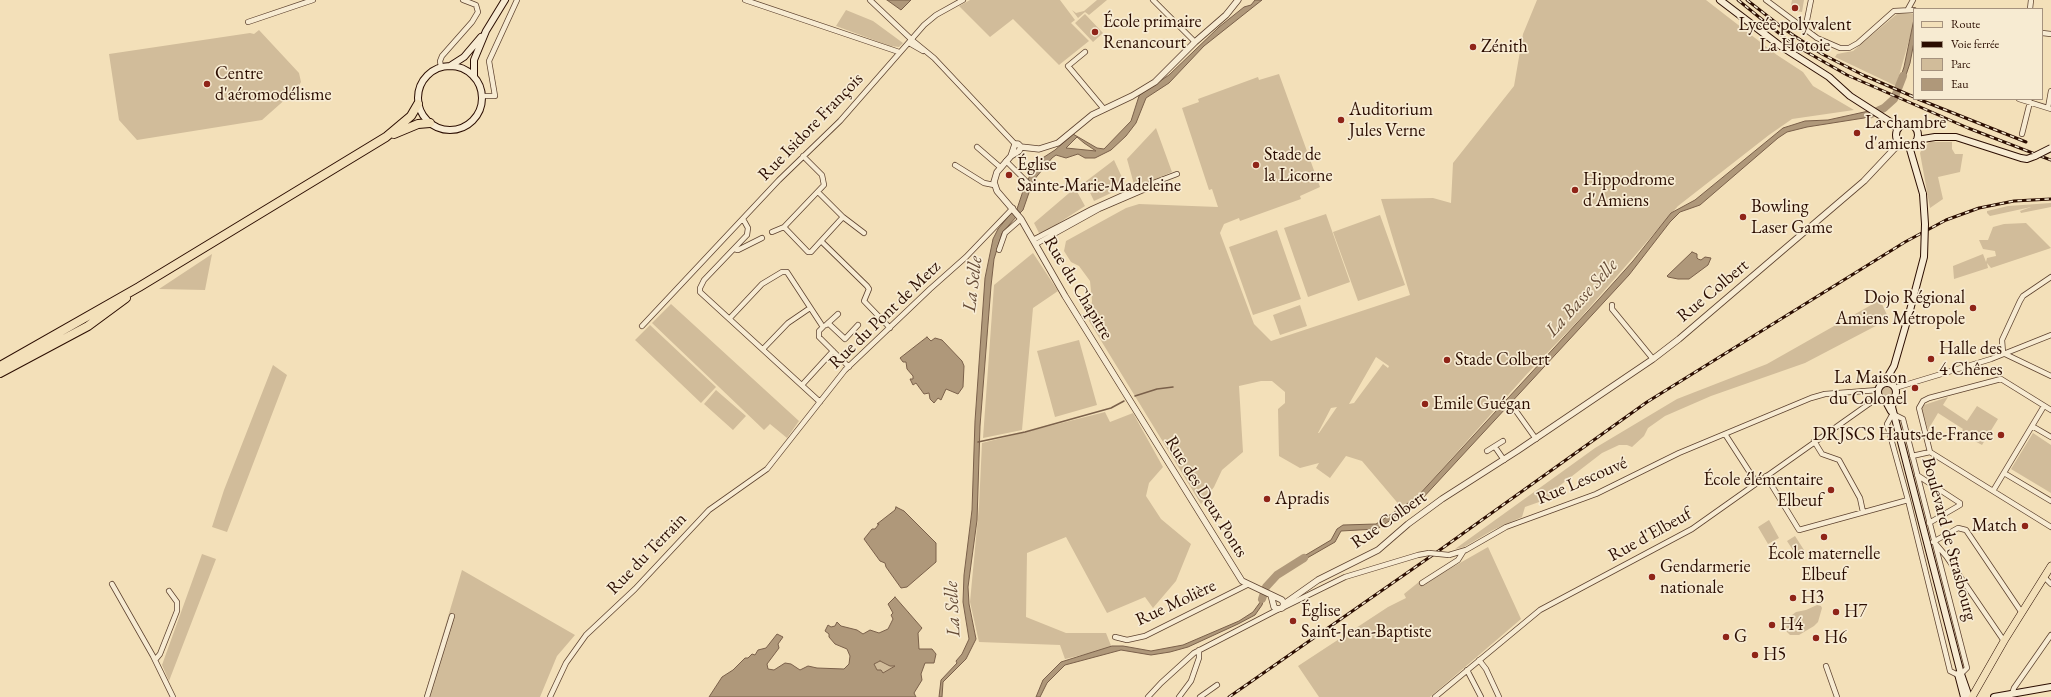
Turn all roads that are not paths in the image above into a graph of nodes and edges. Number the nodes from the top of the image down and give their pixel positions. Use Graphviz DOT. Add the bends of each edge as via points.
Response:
graph roads {
  1 [pos="313,0"];
  2 [pos="462,0"];
  3 [pos="505,0"];
  4 [pos="517,0"];
  5 [pos="745,0"];
  6 [pos="963,0"];
  7 [pos="1153,0"];
  8 [pos="1238,0"];
  9 [pos="1720,0"];
  10 [pos="1766,0"];
  11 [pos="1811,0"];
  12 [pos="1913,0"];
  13 [pos="873,1"];
  14 [pos="1908,9"];
  15 [pos="1913,10"];
  16 [pos="248,22"];
  17 [pos="1805,30"];
  18 [pos="486,31"];
  19 [pos="910,42"];
  20 [pos="1195,42"];
  21 [pos="899,52"];
  22 [pos="1085,52"];
  23 [pos="450,66"];
  24 [pos="441,67"];
  25 [pos="474,77"];
  26 [pos="2051,91"];
  27 [pos="482,96"];
  28 [pos="2023,100"];
  29 [pos="2030,102"];
  30 [pos="418,104"];
  31 [pos="2050,108"];
  32 [pos="1104,109"];
  33 [pos="430,123"];
  34 [pos="1898,129"];
  35 [pos="1917,129"];
  36 [pos="2022,134"];
  37 [pos="386,137"];
  38 [pos="1935,137"];
  39 [pos="1897,138"];
  40 [pos="1917,140"];
  41 [pos="1906,145"];
  42 [pos="977,148"];
  43 [pos="1015,148"];
  44 [pos="1895,148"];
  45 [pos="2051,148"];
  46 [pos="803,156"];
  47 [pos="1006,161"];
  48 [pos="955,165"];
  49 [pos="1000,167"];
  50 [pos="1177,175"];
  51 [pos="1026,182"];
  52 [pos="994,185"];
  53 [pos="818,192"];
  54 [pos="1013,209"];
  55 [pos="843,217"];
  56 [pos="1020,217"];
  57 [pos="743,219"];
  58 [pos="784,227"];
  59 [pos="772,232"];
  60 [pos="864,233"];
  61 [pos="762,238"];
  62 [pos="821,241"];
  63 [pos="1034,242"];
  64 [pos="734,249"];
  65 [pos="999,250"];
  66 [pos="2051,277"];
  67 [pos="139,287"];
  68 [pos="1612,305"];
  69 [pos="810,308"];
  70 [pos="838,314"];
  71 [pos="730,318"];
  72 [pos="828,323"];
  73 [pos="858,324"];
  74 [pos="642,326"];
  75 [pos="823,327"];
  76 [pos="890,328"];
  77 [pos="2051,335"];
  78 [pos="763,349"];
  79 [pos="833,351"];
  80 [pos="2003,353"];
  81 [pos="1653,358"];
  82 [pos="0,366"];
  83 [pos="849,366"];
  84 [pos="1894,366"];
  85 [pos="0,373"];
  86 [pos="2051,376"];
  87 [pos="1884,383"];
  88 [pos="802,385"];
  89 [pos="1894,387"];
  90 [pos="1879,393"];
  91 [pos="1893,399"];
  92 [pos="1885,400"];
  93 [pos="1129,401"];
  94 [pos="820,402"];
  95 [pos="2044,406"];
  96 [pos="2051,410"];
  97 [pos="1516,411"];
  98 [pos="1893,415"];
  99 [pos="2032,426"];
  100 [pos="1724,434"];
  101 [pos="2051,437"];
  102 [pos="1536,439"];
  103 [pos="1503,441"];
  104 [pos="1814,442"];
  105 [pos="1494,446"];
  106 [pos="784,449"];
  107 [pos="1487,451"];
  108 [pos="1930,452"];
  109 [pos="1912,456"];
  110 [pos="1504,460"];
  111 [pos="2004,472"];
  112 [pos="1917,475"];
  113 [pos="1766,476"];
  114 [pos="1756,482"];
  115 [pos="1993,491"];
  116 [pos="1908,500"];
  117 [pos="2051,500"];
  118 [pos="1864,512"];
  119 [pos="1929,523"];
  120 [pos="2051,527"];
  121 [pos="1933,542"];
  122 [pos="1463,552"];
  123 [pos="2051,566"];
  124 [pos="2044,577"];
  125 [pos="1422,583"];
  126 [pos="112,584"];
  127 [pos="2051,584"];
  128 [pos="1247,585"];
  129 [pos="169,591"];
  130 [pos="1290,600"];
  131 [pos="1298,600"];
  132 [pos="1279,604"];
  133 [pos="2022,613"];
  134 [pos="452,616"];
  135 [pos="2051,635"];
  136 [pos="1115,637"];
  137 [pos="2004,641"];
  138 [pos="1200,650"];
  139 [pos="155,660"];
  140 [pos="1479,660"];
  141 [pos="1826,666"];
  142 [pos="1467,670"];
  143 [pos="1960,674"];
  144 [pos="1217,686"];
  145 [pos="2051,687"];
  146 [pos="2012,694"];
  147 [pos="2025,694"];
  148 [pos="173,697"];
  149 [pos="427,697"];
  150 [pos="550,697"];
  151 [pos="1148,697"];
  152 [pos="1179,697"];
  153 [pos="1200,697"];
  154 [pos="1435,697"];
  155 [pos="1481,697"];
  156 [pos="1499,697"];
  157 [pos="1837,697"];
  158 [pos="1964,697"];
  159 [pos="1969,697"];
  160 [pos="1972,697"];
  161 [pos="1994,697"];
  1 -- 16 [label="street"];
  2 -- 24 [label="street" via="478,7 476,16 442,56"];
  3 -- 18 [label="main road"];
  4 -- 27 [label="street" via="489,61 495,96"];
  5 -- 21 [label="street"];
  6 -- 19 [label="street, Rue Isidore François" via="931,18"];
  7 -- 20 [label="street"];
  8 -- 20 [label="street" via="1226,15"];
  9 -- 34 [label="main road" via="1779,45 1826,74 1850,96"];
  10 -- 17 [label="street"];
  11 -- 17 [label="street"];
  12 -- 14 [label="street"];
  13 -- 19 [label="street"];
  14 -- 15 [label="street"];
  14 -- 17 [label="street" via="1894,11 1849,48 1836,47"];
  18 -- 23 [label="main road" via="464,57"];
  18 -- 25 [label="main road" via="474,60"];
  19 -- 21 [label="street, Rue Isidore François"];
  19 -- 43 [label="street" via="934,58"];
  20 -- 32 [label="street" via="1155,82"];
  21 -- 46 [label="street, Rue Isidore François" via="840,121"];
  22 -- 32 [label="street" via="1068,66"];
  23 -- 24 [label="main road"];
  23 -- 25 [label="main road" via="465,69"];
  24 -- 30 [label="main road" via="431,72 422,82"];
  25 -- 27 [label="main road"];
  26 -- 31 [label="street"];
  27 -- 33 [label="main road" via="478,114 466,126 447,130"];
  28 -- 29 [label="street"];
  29 -- 31 [label="street"];
  29 -- 36 [label="street"];
  30 -- 33 [label="main road"];
  30 -- 37 [label="highway" via="411,116"];
  32 -- 43 [label="street" via="1092,115 1052,146 1039,149 1021,147 1018,144"];
  33 -- 37 [label="highway" via="418,124"];
  34 -- 35 [label="main road" via="1906,124"];
  34 -- 39 [label="main road"];
  35 -- 38 [label="main road"];
  35 -- 40 [label="main road"];
  37 -- 67 [label="highway"];
  38 -- 40 [label="main road"];
  38 -- 45 [label="main road, bridge" via="1956,137 2021,158 2035,156"];
  39 -- 41 [label="main road"];
  39 -- 44 [label="street"];
  40 -- 41 [label="main road"];
  41 -- 44 [label="street, Rue Colbert"];
  41 -- 84 [label="main road, bridge" via="1923,194 1924,257"];
  42 -- 49 [label="street"];
  43 -- 47 [label="street"];
  44 -- 81 [label="street, Rue Colbert" via="1864,181 1679,340"];
  46 -- 53 [label="street" via="824,180 824,185"];
  46 -- 57 [label="street, Rue Isidore François"];
  47 -- 49 [label="street"];
  47 -- 51 [label="street"];
  48 -- 52 [label="street" via="984,183"];
  49 -- 52 [label="street"];
  50 -- 63 [label="street" via="1092,209"];
  52 -- 54 [label="street, Rue du Chapitre"];
  53 -- 55 [label="street"];
  53 -- 58 [label="street"];
  54 -- 56 [label="street, Rue du Chapitre"];
  54 -- 76 [label="street, Rue du Pont de Metz"];
  55 -- 60 [label="street"];
  55 -- 62 [label="street"];
  56 -- 63 [label="street, Rue du Chapitre"];
  56 -- 65 [label="street" via="1005,233"];
  57 -- 64 [label="street" via="748,228 747,235"];
  57 -- 74 [label="street, Rue Isidore François"];
  58 -- 59 [label="street"];
  58 -- 62 [label="street" via="808,252"];
  61 -- 64 [label="street" via="738,250"];
  62 -- 76 [label="street" via="867,286 869,289 864,301"];
  63 -- 93 [label="street, Rue du Chapitre"];
  64 -- 71 [label="street" via="704,280 700,288 700,292"];
  66 -- 80 [label="street" via="2023,296 2002,340"];
  67 -- 82 [label="highway"];
  67 -- 85 [label="highway" via="88,326"];
  68 -- 81 [label="street" via="1612,310"];
  69 -- 71 [label="street" via="784,271 762,284"];
  69 -- 75 [label="street"];
  69 -- 78 [label="street" via="788,323"];
  70 -- 72 [label="street"];
  71 -- 78 [label="street"];
  72 -- 73 [label="street" via="845,339"];
  72 -- 75 [label="street"];
  75 -- 79 [label="street" via="819,331 819,337"];
  76 -- 83 [label="street, Rue du Pont de Metz"];
  77 -- 80 [label="street"];
  78 -- 88 [label="street"];
  79 -- 83 [label="street"];
  79 -- 88 [label="street"];
  80 -- 86 [label="street"];
  80 -- 89 [label="street"];
  81 -- 102 [label="street, Rue Colbert"];
  83 -- 94 [label="street, Rue du Pont de Metz"];
  84 -- 87 [label="main road"];
  84 -- 89 [label="main road"];
  87 -- 89 [label="main road"];
  87 -- 90 [label="main road"];
  88 -- 94 [label="street"];
  89 -- 91 [label="main road" via="1896,395"];
  90 -- 92 [label="main road"];
  90 -- 100 [label="street, Rue Lescouvé" via="1825,394"];
  90 -- 104 [label="street, Rue d'Elbeuf"];
  91 -- 92 [label="main road"];
  91 -- 98 [label="main road, Boulevard de Strasbourg"];
  92 -- 98 [label="main road, Boulevard de Strasbourg"];
  93 -- 128 [label="street, Rue des Deux Ponts" via="1240,578"];
  94 -- 106 [label="street, Rue du Pont de Metz"];
  95 -- 96 [label="street"];
  95 -- 99 [label="street"];
  95 -- 108 [label="street" via="2001,379 1929,398 1923,401 1919,408"];
  97 -- 102 [label="street"];
  98 -- 109 [label="street, Boulevard de Strasbourg" via="1903,419"];
  98 -- 116 [label="street, Boulevard de Strasbourg" via="1887,424"];
  98 -- 143 [label="main road, Boulevard de Strasbourg"];
  99 -- 101 [label="street"];
  99 -- 111 [label="street"];
  100 -- 114 [label="street"];
  100 -- 122 [label="street, Rue Lescouvé" via="1678,453 1596,494 1500,530"];
  102 -- 110 [label="street, Rue Colbert"];
  103 -- 105 [label="street"];
  104 -- 113 [label="street, Rue d'Elbeuf"];
  104 -- 118 [label="street" via="1822,454 1839,460 1860,498"];
  105 -- 107 [label="street"];
  105 -- 110 [label="street"];
  106 -- 150 [label="street, Rue du Terrain" via="767,469 709,510 635,589 586,635 566,663"];
  108 -- 109 [label="street"];
  108 -- 115 [label="street"];
  109 -- 112 [label="street, Boulevard de Strasbourg"];
  110 -- 130 [label="street, Rue Colbert" via="1408,524 1378,550 1318,580"];
  111 -- 115 [label="street"];
  111 -- 117 [label="street"];
  112 -- 119 [label="street, Boulevard de Strasbourg"];
  112 -- 119 [label="street" via="1958,500 1960,505"];
  113 -- 114 [label="street, Rue d'Elbeuf"];
  113 -- 118 [label="street" via="1799,530"];
  114 -- 140 [label="street, Rue d'Elbeuf" via="1692,529 1540,610"];
  115 -- 120 [label="street"];
  116 -- 118 [label="street"];
  116 -- 143 [label="street, Boulevard de Strasbourg" via="1950,671"];
  119 -- 121 [label="street, Boulevard de Strasbourg"];
  121 -- 133 [label="street" via="1958,528 1966,530"];
  121 -- 137 [label="street" via="1946,556"];
  121 -- 143 [label="street, Boulevard de Strasbourg" via="1968,668"];
  122 -- 125 [label="street" via="1458,560"];
  122 -- 131 [label="street, Rue Lescouvé, bridge" via="1449,555 1418,555 1345,577"];
  123 -- 124 [label="main road"];
  124 -- 127 [label="street"];
  124 -- 133 [label="main road"];
  126 -- 139 [label="street"];
  128 -- 132 [label="street, Rue des Deux Ponts" via="1269,595"];
  128 -- 136 [label="street, Rue Molière" via="1145,636 1127,640"];
  129 -- 139 [label="street" via="177,602 177,612 160,654"];
  130 -- 131 [label="street, Rue Lescouvé"];
  130 -- 132 [label="street"];
  131 -- 132 [label="street, Rue Lescouvé"];
  132 -- 138 [label="street, Rue Lescouvé" via="1265,616"];
  133 -- 137 [label="main road"];
  134 -- 149 [label="street"];
  135 -- 146 [label="street"];
  137 -- 160 [label="main road"];
  138 -- 151 [label="street, Rue Lescouvé"];
  138 -- 152 [label="street" via="1191,681"];
  139 -- 148 [label="street"];
  140 -- 142 [label="street, Rue d'Elbeuf"];
  140 -- 156 [label="street"];
  141 -- 157 [label="street"];
  142 -- 154 [label="street, Rue d'Elbeuf"];
  142 -- 155 [label="street"];
  143 -- 158 [label="main road, Boulevard de Strasbourg"];
  143 -- 159 [label="main road, Boulevard de Strasbourg"];
  144 -- 153 [label="street"];
  145 -- 147 [label="main road"];
  146 -- 147 [label="main road"];
  146 -- 161 [label="main road"];
}
